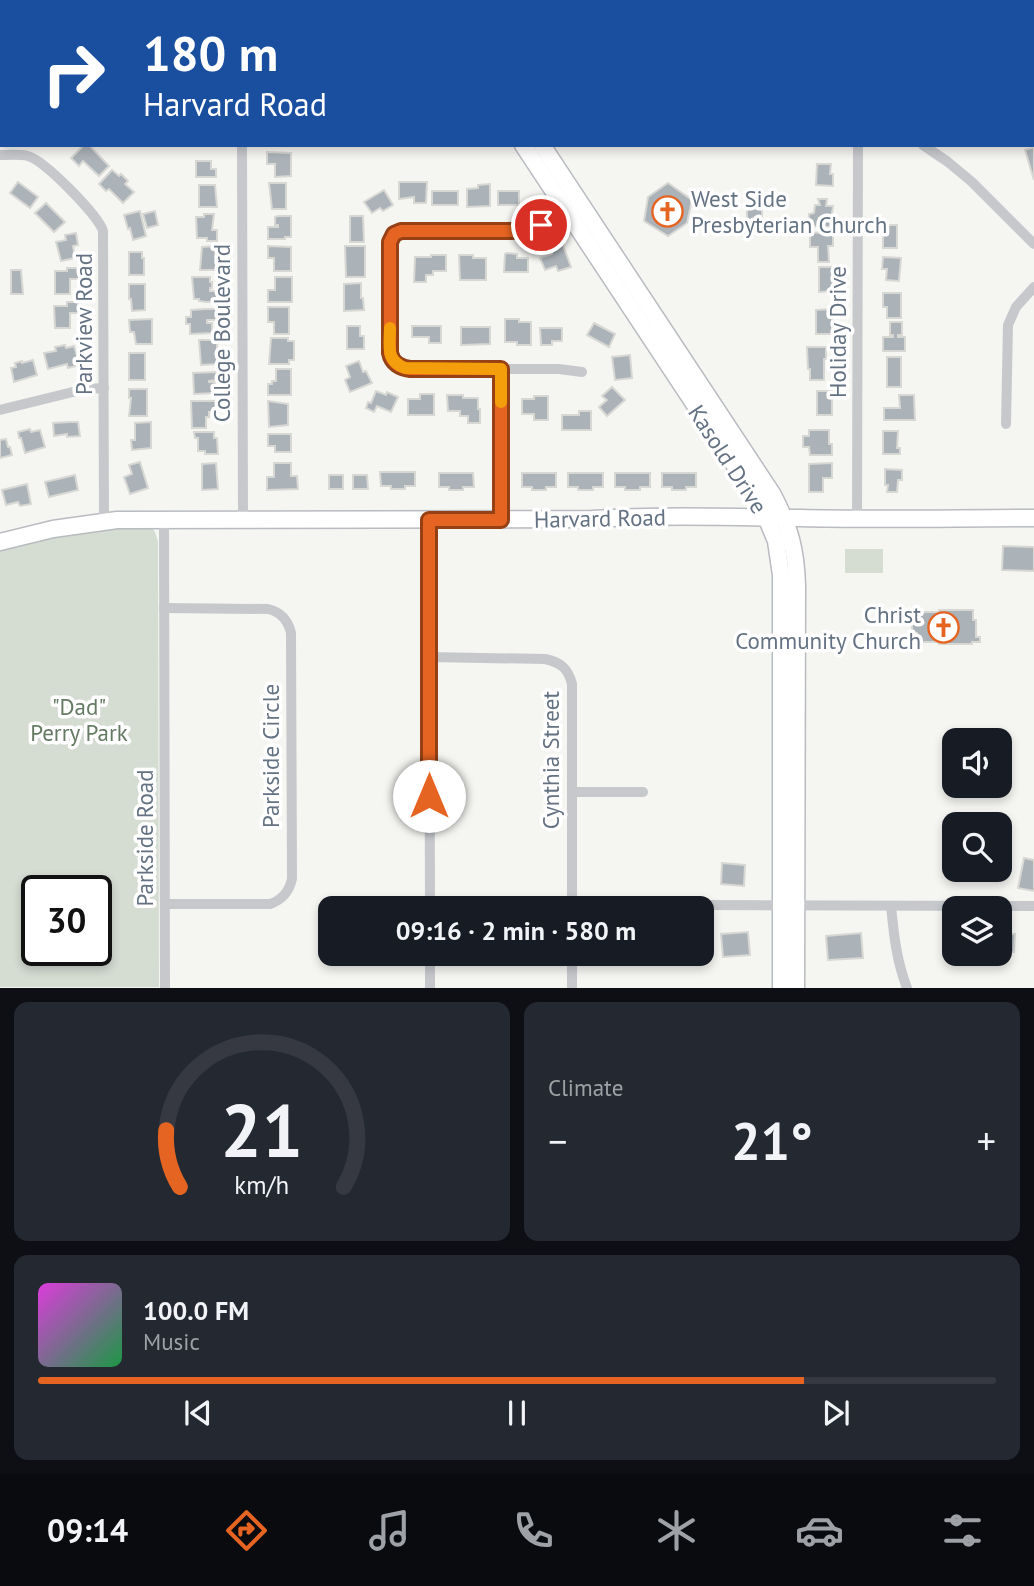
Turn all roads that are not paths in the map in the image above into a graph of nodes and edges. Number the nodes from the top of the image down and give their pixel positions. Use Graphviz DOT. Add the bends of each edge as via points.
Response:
graph roads {
  1 [pos="242,147"];
  2 [pos="525,147"];
  3 [pos="543,147"];
  4 [pos="858,147"];
  5 [pos="926,147"];
  6 [pos="0,155"];
  7 [pos="573,207"];
  8 [pos="1034,244"];
  9 [pos="1034,287"];
  10 [pos="501,369"];
  11 [pos="582,372"];
  12 [pos="104,388"];
  13 [pos="0,411"];
  14 [pos="1006,424"];
  15 [pos="766,517"];
  16 [pos="785,518"];
  17 [pos="858,518"];
  18 [pos="1034,519"];
  19 [pos="164,520"];
  20 [pos="243,520"];
  21 [pos="429,520"];
  22 [pos="501,520"];
  23 [pos="104,521"];
  24 [pos="0,542"];
  25 [pos="164,608"];
  26 [pos="429,657"];
  27 [pos="572,792"];
  28 [pos="643,792"];
  29 [pos="430,896"];
  30 [pos="572,896"];
  31 [pos="165,904"];
  32 [pos="714,905"];
  33 [pos="788,905"];
  34 [pos="891,906"];
  35 [pos="1034,906"];
  36 [pos="430,966"];
  37 [pos="572,966"];
  38 [pos="165,988"];
  39 [pos="430,988"];
  40 [pos="572,988"];
  41 [pos="781,988"];
  42 [pos="796,988"];
  43 [pos="907,988"];
  1 -- 20 [label="street, College Boulevard"];
  2 -- 7 [label="main road, Kasold Drive"];
  3 -- 7 [label="main road, Kasold Drive"];
  4 -- 17 [label="street, Holiday Drive"];
  5 -- 8 [label="street" via="961,172"];
  6 -- 12 [label="street, Parkview Road" via="25,155 47,168 102,228"];
  7 -- 10 [label="street" via="524,230 405,230 394,234 390,246 393,361 410,369"];
  7 -- 15 [label="main road, Kasold Drive"];
  7 -- 16 [label="main road, Kasold Drive" via="764,480"];
  9 -- 14 [label="street" via="1016,307 1008,325"];
  10 -- 11 [label="street"];
  10 -- 22 [label="street"];
  12 -- 13 [label="street"];
  12 -- 23 [label="street, Parkview Road"];
  15 -- 16 [label="main road, Harvard Road"];
  15 -- 22 [label="main road, Harvard Road"];
  15 -- 33 [label="main road, Kasold Drive" via="781,575"];
  16 -- 17 [label="main road, Harvard Road"];
  16 -- 33 [label="main road, Kasold Drive" via="797,586"];
  17 -- 18 [label="main road, Harvard Road"];
  19 -- 20 [label="main road, Harvard Road"];
  19 -- 23 [label="main road, Harvard Road"];
  19 -- 25 [label="street, Parkside Road"];
  20 -- 21 [label="main road, Harvard Road"];
  21 -- 22 [label="main road, Harvard Road"];
  21 -- 26 [label="street"];
  23 -- 24 [label="main road, Harvard Road"];
  25 -- 31 [label="street, Parkside Road"];
  25 -- 31 [label="street, Parkside Circle" via="268,609 289,626 292,865 289,890 270,904"];
  26 -- 27 [label="street, Cynthia Street" via="545,659 566,669 572,684"];
  26 -- 29 [label="street"];
  27 -- 28 [label="street"];
  27 -- 30 [label="street, Cynthia Street"];
  31 -- 38 [label="street, Parkside Road"];
  32 -- 33 [label="street"];
  33 -- 34 [label="street"];
  33 -- 41 [label="main road, Kasold Drive"];
  33 -- 42 [label="main road, Kasold Drive"];
  34 -- 35 [label="street"];
  34 -- 43 [label="street" via="895,951"];
  36 -- 39 [label="street"];
  37 -- 40 [label="street"];
}
